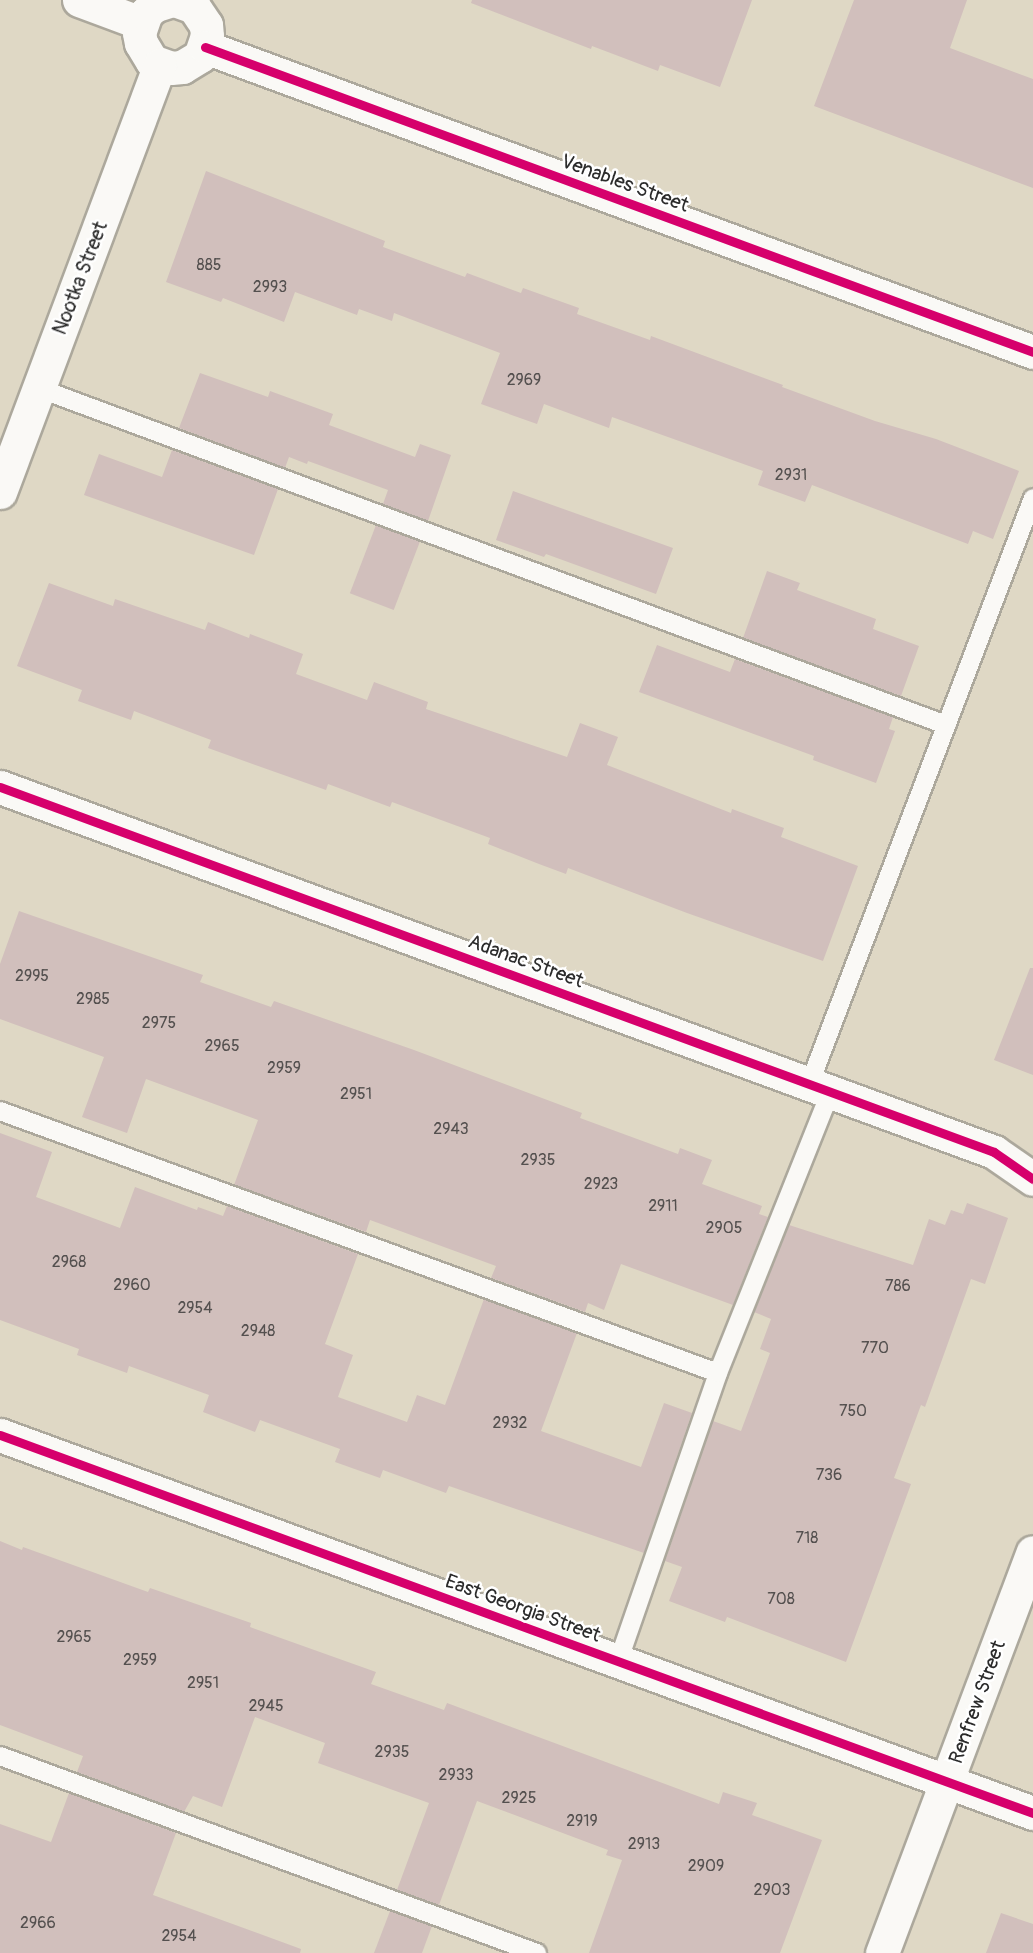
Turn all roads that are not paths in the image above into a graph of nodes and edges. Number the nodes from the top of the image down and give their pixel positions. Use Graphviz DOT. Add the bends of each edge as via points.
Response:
graph roads {
  1 [pos="79,0"];
  2 [pos="179,0"];
  3 [pos="141,23"];
  4 [pos="205,47"];
  5 [pos="160,65"];
  6 [pos="1033,352"];
  7 [pos="38,388"];
  8 [pos="0,492"];
  9 [pos="1033,498"];
  10 [pos="946,725"];
  11 [pos="0,787"];
  12 [pos="819,1089"];
  13 [pos="0,1112"];
  14 [pos="994,1152"];
  15 [pos="1033,1153"];
  16 [pos="1033,1179"];
  17 [pos="718,1373"];
  18 [pos="0,1435"];
  19 [pos="1033,1552"];
  20 [pos="618,1662"];
  21 [pos="0,1756"];
  22 [pos="948,1782"];
  23 [pos="1033,1813"];
  24 [pos="537,1953"];
  25 [pos="882,1953"];
  1 -- 3 [label="street"];
  2 -- 3 [label="street" via="154,6"];
  2 -- 4 [label="street" via="194,7 206,25"];
  3 -- 5 [label="street" via="145,52"];
  4 -- 5 [label="street" via="200,56 182,67"];
  4 -- 6 [label="street, Venables Street"];
  5 -- 7 [label="street, Nootka Street"];
  7 -- 8 [label="street, Nootka Street"];
  7 -- 10 [label="lane"];
  9 -- 10 [label="lane"];
  10 -- 12 [label="lane"];
  11 -- 12 [label="street, Adanac Street"];
  12 -- 14 [label="street, Adanac Street"];
  12 -- 17 [label="lane"];
  13 -- 17 [label="lane"];
  14 -- 15 [label="street, Adanac Street"];
  14 -- 16 [label="street, Adanac Street"];
  17 -- 20 [label="lane"];
  18 -- 20 [label="street, East Georgia Street"];
  19 -- 22 [label="street, Renfrew Street"];
  20 -- 22 [label="street, East Georgia Street"];
  21 -- 24 [label="lane"];
  22 -- 23 [label="street, East Georgia Street"];
  22 -- 25 [label="street, Renfrew Street"];
}
